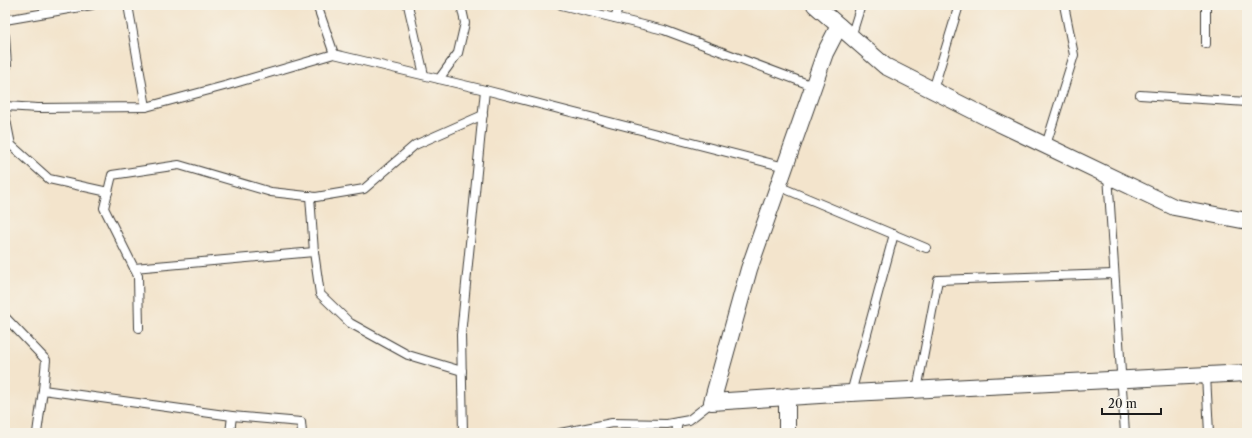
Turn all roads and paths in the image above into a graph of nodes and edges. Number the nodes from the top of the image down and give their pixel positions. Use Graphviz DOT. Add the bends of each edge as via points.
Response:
graph roads {
  1 [pos="92,5"];
  2 [pos="128,5"];
  3 [pos="317,5"];
  4 [pos="408,5"];
  5 [pos="461,5"];
  6 [pos="561,5"];
  7 [pos="619,5"];
  8 [pos="815,5"];
  9 [pos="861,5"];
  10 [pos="960,5"];
  11 [pos="1064,5"];
  12 [pos="1206,5"];
  13 [pos="615,18"];
  14 [pos="5,20"];
  15 [pos="839,26"];
  16 [pos="5,36"];
  17 [pos="851,37"];
  18 [pos="1206,44"];
  19 [pos="334,54"];
  20 [pos="7,66"];
  21 [pos="424,75"];
  22 [pos="439,79"];
  23 [pos="813,86"];
  24 [pos="485,90"];
  25 [pos="933,90"];
  26 [pos="1140,95"];
  27 [pos="1247,102"];
  28 [pos="5,106"];
  29 [pos="146,107"];
  30 [pos="5,115"];
  31 [pos="483,115"];
  32 [pos="1046,145"];
  33 [pos="785,167"];
  34 [pos="1108,175"];
  35 [pos="778,186"];
  36 [pos="108,192"];
  37 [pos="310,196"];
  38 [pos="1247,221"];
  39 [pos="894,234"];
  40 [pos="926,248"];
  41 [pos="314,252"];
  42 [pos="134,268"];
  43 [pos="1114,274"];
  44 [pos="5,317"];
  45 [pos="139,328"];
  46 [pos="462,370"];
  47 [pos="1247,373"];
  48 [pos="1206,375"];
  49 [pos="1122,379"];
  50 [pos="44,390"];
  51 [pos="917,390"];
  52 [pos="851,393"];
  53 [pos="787,396"];
  54 [pos="712,402"];
  55 [pos="232,416"];
  56 [pos="678,422"];
  57 [pos="37,433"];
  58 [pos="230,433"];
  59 [pos="302,433"];
  60 [pos="462,433"];
  61 [pos="560,433"];
  62 [pos="676,433"];
  63 [pos="787,433"];
  64 [pos="1125,433"];
  65 [pos="1209,433"];
  1 -- 14 [label="lane"];
  2 -- 29 [label="lane"];
  3 -- 19 [label="lane"];
  4 -- 21 [label="lane"];
  5 -- 22 [label="lane" via="466,22 458,53"];
  6 -- 13 [label="lane"];
  7 -- 13 [label="lane"];
  8 -- 15 [label="street"];
  9 -- 17 [label="lane"];
  10 -- 25 [label="lane"];
  11 -- 32 [label="lane" via="1074,55"];
  12 -- 18 [label="lane"];
  13 -- 23 [label="lane" via="664,30"];
  15 -- 17 [label="street"];
  15 -- 23 [label="street" via="825,53"];
  16 -- 20 [label="lane"];
  17 -- 25 [label="street" via="885,66"];
  19 -- 21 [label="lane"];
  19 -- 29 [label="lane"];
  21 -- 22 [label="lane"];
  22 -- 24 [label="lane"];
  23 -- 33 [label="street"];
  24 -- 31 [label="lane"];
  24 -- 33 [label="lane"];
  25 -- 32 [label="street"];
  26 -- 27 [label="lane"];
  28 -- 29 [label="lane"];
  30 -- 36 [label="lane" via="11,145 49,179"];
  31 -- 37 [label="lane" via="415,145 364,189"];
  31 -- 46 [label="lane" via="462,335"];
  32 -- 34 [label="street"];
  33 -- 35 [label="street"];
  34 -- 38 [label="street" via="1174,207"];
  34 -- 43 [label="lane"];
  35 -- 39 [label="lane"];
  35 -- 54 [label="street" via="749,269"];
  36 -- 37 [label="lane" via="112,175 179,165 271,192"];
  36 -- 42 [label="lane" via="104,208"];
  37 -- 41 [label="lane"];
  39 -- 40 [label="lane"];
  39 -- 52 [label="lane"];
  41 -- 42 [label="lane"];
  41 -- 46 [label="lane" via="320,294 350,323 408,355"];
  42 -- 45 [label="lane" via="138,276"];
  43 -- 49 [label="lane"];
  43 -- 51 [label="lane" via="938,280"];
  44 -- 50 [label="lane" via="46,360"];
  46 -- 60 [label="lane"];
  47 -- 48 [label="street"];
  48 -- 49 [label="street"];
  48 -- 65 [label="lane"];
  49 -- 51 [label="street"];
  49 -- 64 [label="lane"];
  50 -- 55 [label="lane"];
  50 -- 57 [label="lane"];
  51 -- 52 [label="street"];
  52 -- 53 [label="street"];
  53 -- 54 [label="street"];
  53 -- 63 [label="street"];
  54 -- 56 [label="lane" via="689,420"];
  55 -- 58 [label="lane"];
  55 -- 59 [label="lane" via="301,422"];
  56 -- 61 [label="lane" via="612,423"];
  56 -- 62 [label="lane"];
}
